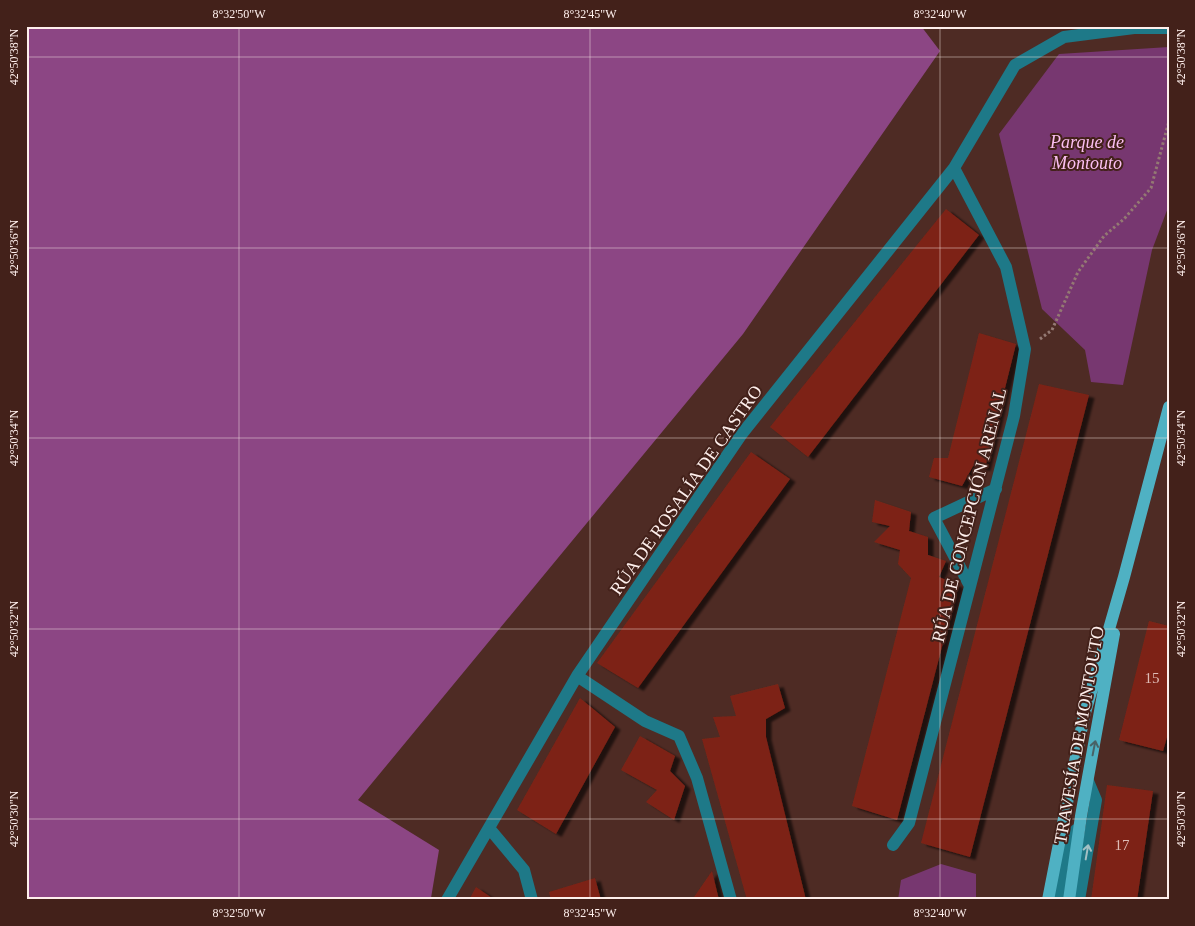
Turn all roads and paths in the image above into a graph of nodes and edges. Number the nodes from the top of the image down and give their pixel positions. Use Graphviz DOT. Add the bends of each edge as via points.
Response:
graph roads {
  1 [pos="1169,28"];
  2 [pos="1169,121"];
  3 [pos="954,168"];
  4 [pos="1025,349"];
  5 [pos="1169,407"];
  6 [pos="996,489"];
  7 [pos="1124,577"];
  8 [pos="970,586"];
  9 [pos="577,676"];
  10 [pos="1088,781"];
  11 [pos="1081,816"];
  12 [pos="489,828"];
  13 [pos="893,845"];
  14 [pos="1051,884"];
  15 [pos="446,900"];
  16 [pos="532,900"];
  17 [pos="731,900"];
  18 [pos="1041,900"];
  19 [pos="1048,900"];
  20 [pos="1058,900"];
  21 [pos="1069,900"];
  22 [pos="1079,900"];
  1 -- 3 [label="street, RÚA DE ROSALÍA DE CASTRO" via="1134,28 1064,36 1015,65"];
  2 -- 4 [label="path" via="1151,188 1104,236 1078,272 1052,330"];
  3 -- 4 [label="street, RÚA DE CONCEPCIÓN ARENAL" via="1006,267"];
  3 -- 9 [label="street, RÚA DE ROSALÍA DE CASTRO" via="741,436"];
  4 -- 6 [label="street, RÚA DE CONCEPCIÓN ARENAL" via="1014,416"];
  5 -- 7 [label="main road, TRAVESÍA DE MONTOUTO"];
  6 -- 8 [label="street, RÚA DE CONCEPCIÓN ARENAL"];
  6 -- 8 [label="street" via="934,518"];
  10 -- 7 [label="main road, TRAVESÍA DE MONTOUTO, one-way"];
  7 -- 14 [label="main road, TRAVESÍA DE MONTOUTO" via="1084,716"];
  8 -- 13 [label="street, RÚA DE CONCEPCIÓN ARENAL" via="909,823"];
  9 -- 12 [label="street, RÚA DE ROSALÍA DE CASTRO"];
  9 -- 17 [label="street" via="645,721 679,736 697,778"];
  10 -- 11 [label="main road, TRAVESÍA DE MONTOUTO"];
  22 -- 10 [label="street, one-way" via="1096,800"];
  11 -- 20 [label="street" via="1062,867"];
  11 -- 21 [label="main road, TRAVESÍA DE MONTOUTO"];
  12 -- 15 [label="street, RÚA DE ROSALÍA DE CASTRO"];
  12 -- 16 [label="street" via="524,870"];
  14 -- 18 [label="street"];
  14 -- 19 [label="main road, TRAVESÍA DE MONTOUTO"];
}
